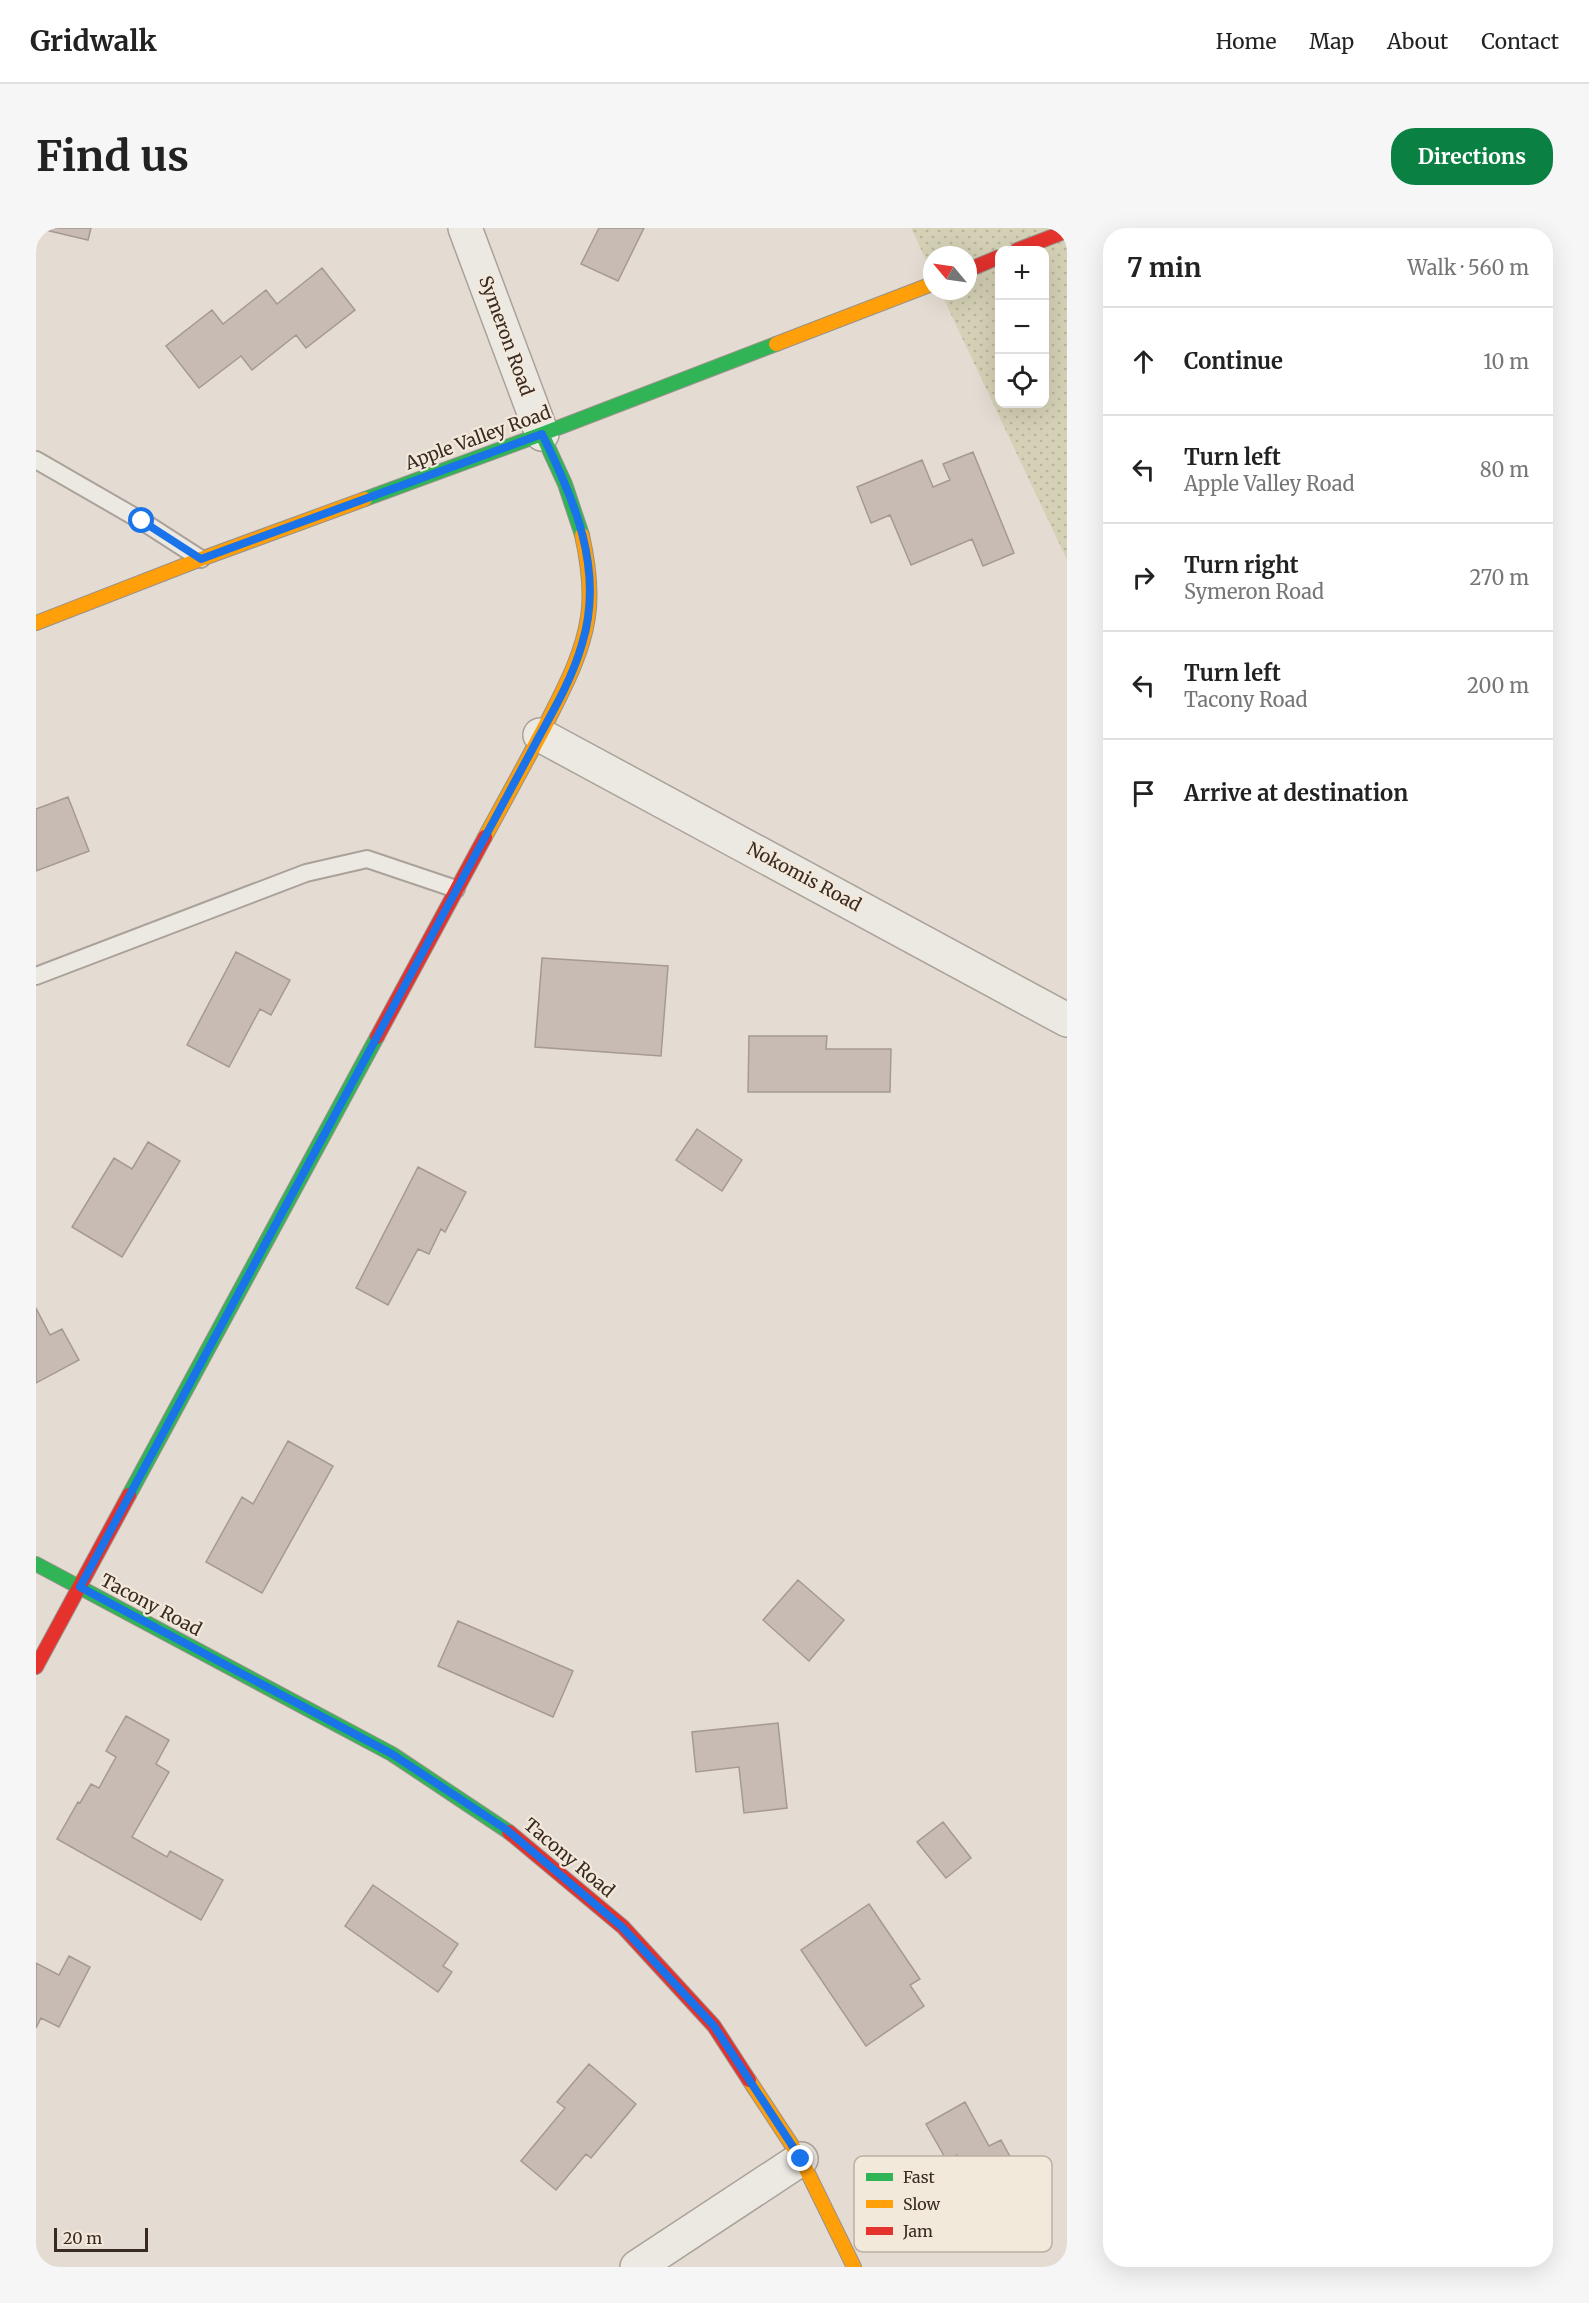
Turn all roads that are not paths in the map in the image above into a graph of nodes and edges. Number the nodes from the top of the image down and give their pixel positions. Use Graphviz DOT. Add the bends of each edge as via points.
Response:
graph roads {
  1 [pos="465,228"];
  2 [pos="1067,231"];
  3 [pos="1028,246"];
  4 [pos="995,259"];
  5 [pos="977,266"];
  6 [pos="923,287"];
  7 [pos="542,434"];
  8 [pos="36,460"];
  9 [pos="201,559"];
  10 [pos="36,623"];
  11 [pos="540,735"];
  12 [pos="456,889"];
  13 [pos="36,976"];
  14 [pos="1067,1020"];
  15 [pos="36,1564"];
  16 [pos="80,1587"];
  17 [pos="36,1667"];
  18 [pos="801,2159"];
  19 [pos="637,2267"];
  20 [pos="854,2267"];
  1 -- 7 [label="street, Symeron Road"];
  2 -- 3 [label="street"];
  4 -- 5 [label="street"];
  6 -- 7 [label="street, Apple Valley Road"];
  7 -- 9 [label="street, Apple Valley Road"];
  7 -- 11 [label="street, Symeron Road" via="569,490 580,526 589,565 589,603 577,660"];
  8 -- 9 [label="lane"];
  9 -- 10 [label="street, Apple Valley Road"];
  11 -- 12 [label="street, Symeron Road"];
  11 -- 14 [label="street, Nokomis Road"];
  12 -- 13 [label="lane" via="367,859 306,873"];
  12 -- 16 [label="street, Symeron Road"];
  15 -- 16 [label="street, Tacony Road"];
  16 -- 17 [label="street, Symeron Road"];
  16 -- 18 [label="street, Tacony Road" via="392,1754 507,1830 622,1927 714,2026"];
  18 -- 19 [label="street"];
  18 -- 20 [label="street, Tacony Road"];
}
